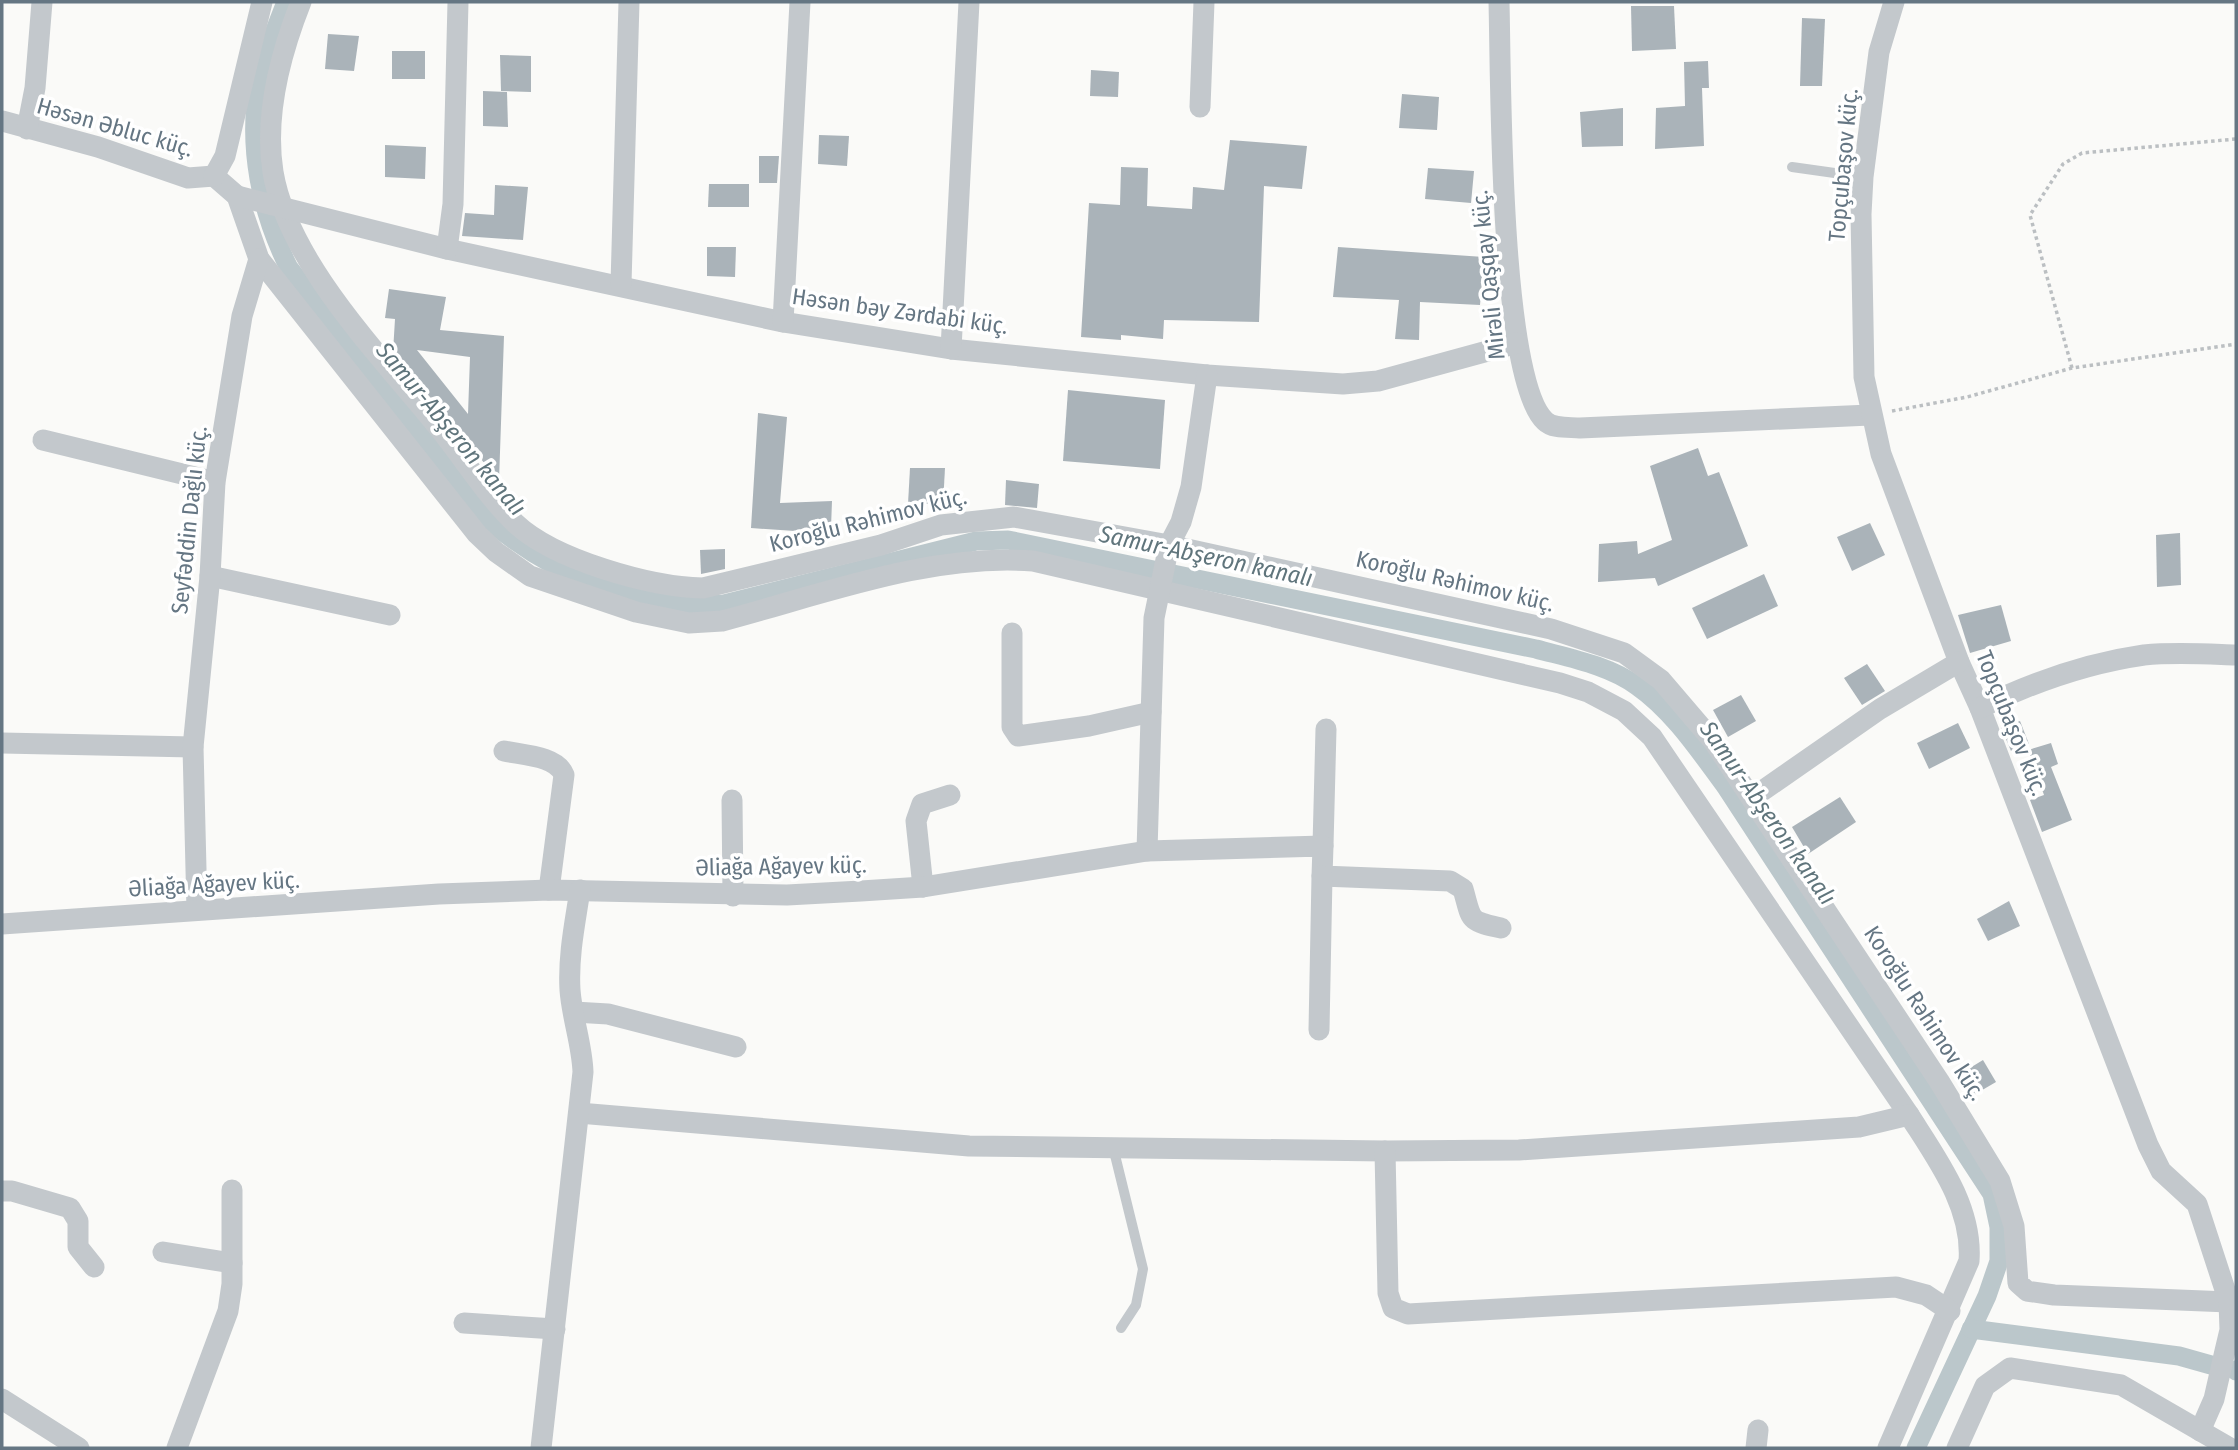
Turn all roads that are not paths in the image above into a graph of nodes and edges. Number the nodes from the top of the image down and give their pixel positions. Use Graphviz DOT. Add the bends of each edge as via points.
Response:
graph roads {
  1 [pos="42,2"];
  2 [pos="262,2"];
  3 [pos="301,2"];
  4 [pos="458,2"];
  5 [pos="629,2"];
  6 [pos="800,2"];
  7 [pos="968,2"];
  8 [pos="1204,2"];
  9 [pos="1499,2"];
  10 [pos="1894,2"];
  11 [pos="1199,107"];
  12 [pos="2,121"];
  13 [pos="27,129"];
  14 [pos="1792,167"];
  15 [pos="214,176"];
  16 [pos="1863,177"];
  17 [pos="237,196"];
  18 [pos="282,206"];
  19 [pos="447,249"];
  20 [pos="259,259"];
  21 [pos="621,284"];
  22 [pos="783,322"];
  23 [pos="1517,343"];
  24 [pos="951,349"];
  25 [pos="1207,375"];
  26 [pos="1870,415"];
  27 [pos="43,440"];
  28 [pos="215,482"];
  29 [pos="1169,545"];
  30 [pos="210,576"];
  31 [pos="1159,588"];
  32 [pos="390,615"];
  33 [pos="1012,633"];
  34 [pos="2236,655"];
  35 [pos="1959,662"];
  36 [pos="1980,708"];
  37 [pos="1151,712"];
  38 [pos="1326,729"];
  39 [pos="2,743"];
  40 [pos="193,747"];
  41 [pos="504,751"];
  42 [pos="950,794"];
  43 [pos="1752,799"];
  44 [pos="732,800"];
  45 [pos="1323,846"];
  46 [pos="1147,851"];
  47 [pos="1322,876"];
  48 [pos="923,887"];
  49 [pos="549,890"];
  50 [pos="580,890"];
  51 [pos="733,896"];
  52 [pos="197,910"];
  53 [pos="2,924"];
  54 [pos="1501,928"];
  55 [pos="574,1012"];
  56 [pos="1319,1030"];
  57 [pos="736,1047"];
  58 [pos="579,1113"];
  59 [pos="1909,1115"];
  60 [pos="1113,1147"];
  61 [pos="1385,1151"];
  62 [pos="232,1190"];
  63 [pos="2,1191"];
  64 [pos="163,1252"];
  65 [pos="232,1263"];
  66 [pos="94,1267"];
  67 [pos="2229,1302"];
  68 [pos="1950,1311"];
  69 [pos="464,1323"];
  70 [pos="1121,1328"];
  71 [pos="555,1329"];
  72 [pos="2,1399"];
  73 [pos="2200,1431"];
  74 [pos="79,1448"];
  75 [pos="177,1448"];
  76 [pos="541,1448"];
  77 [pos="1888,1448"];
  78 [pos="1957,1448"];
  79 [pos="2230,1448"];
  1 -- 13 [label="street"];
  2 -- 15 [label="street" via="225,156"];
  3 -- 18 [label="street, Koroğlu Rəhimov küç." via="284,54 269,135"];
  4 -- 19 [label="street" via="453,204"];
  5 -- 21 [label="street"];
  6 -- 22 [label="street"];
  7 -- 24 [label="street"];
  8 -- 11 [label="street"];
  9 -- 23 [label="street, Mirəli Qaşqay küç." via="1504,222"];
  10 -- 16 [label="street, Topçubaşov küç." via="1879,52"];
  12 -- 13 [label="street, Həsən Əbluc küç."];
  13 -- 15 [label="street, Həsən Əbluc küç." via="188,177"];
  14 -- 16 [label="lane"];
  15 -- 17 [label="street"];
  16 -- 26 [label="street, Topçubaşov küç." via="1862,323"];
  17 -- 18 [label="street, Həsən bəy Zərdabi küç."];
  17 -- 20 [label="street"];
  18 -- 19 [label="street, Həsən bəy Zərdabi küç."];
  18 -- 29 [label="street, Koroğlu Rəhimov küç." via="301,252 321,281 516,524 585,562 673,587 703,588 881,545 941,525 988,517 1062,524"];
  19 -- 21 [label="street, Həsən bəy Zərdabi küç."];
  20 -- 28 [label="street, Seyfəddin Dağlı küç." via="242,316"];
  20 -- 31 [label="street" via="477,534 530,576 565,590 689,623 722,621 931,566 972,560 1033,561"];
  21 -- 22 [label="street, Həsən bəy Zərdabi küç."];
  22 -- 24 [label="street, Həsən bəy Zərdabi küç."];
  23 -- 25 [label="street, Həsən bəy Zərdabi küç." via="1378,381 1343,384"];
  23 -- 26 [label="street, Mirəli Qaşqay küç." via="1536,410 1546,423 1560,427"];
  24 -- 25 [label="street, Həsən bəy Zərdabi küç."];
  25 -- 29 [label="street" via="1191,487"];
  26 -- 35 [label="street, Topçubaşov küç."];
  27 -- 28 [label="street"];
  28 -- 30 [label="street, Seyfəddin Dağlı küç."];
  29 -- 31 [label="street"];
  29 -- 43 [label="street, Koroğlu Rəhimov küç." via="1551,629 1624,653 1661,680 1690,710"];
  30 -- 32 [label="street"];
  30 -- 40 [label="street, Seyfəddin Dağlı küç."];
  31 -- 37 [label="street"];
  31 -- 59 [label="street" via="1560,683 1624,711 1652,737"];
  33 -- 37 [label="street" via="1012,727 1018,736"];
  34 -- 36 [label="street" via="2182,653 2109,662 2020,688"];
  35 -- 36 [label="street, Topçubaşov küç."];
  35 -- 43 [label="street" via="1880,709"];
  36 -- 67 [label="street, Topçubaşov küç." via="2148,1146 2161,1171 2197,1204"];
  37 -- 46 [label="street"];
  38 -- 45 [label="street"];
  39 -- 40 [label="street"];
  40 -- 52 [label="street, Seyfəddin Dağlı küç."];
  41 -- 49 [label="street" via="553,762 564,775"];
  42 -- 48 [label="street" via="922,804 916,821"];
  43 -- 67 [label="street, Koroğlu Rəhimov küç." via="2000,1181 2014,1226 2018,1283 2027,1291 2054,1295"];
  44 -- 51 [label="street"];
  45 -- 46 [label="street, Əliağa Ağayev küç."];
  45 -- 47 [label="street"];
  46 -- 48 [label="street, Əliağa Ağayev küç."];
  47 -- 54 [label="street" via="1450,881 1463,889 1475,923"];
  47 -- 56 [label="street"];
  48 -- 51 [label="street, Əliağa Ağayev küç."];
  49 -- 50 [label="street, Əliağa Ağayev küç."];
  49 -- 52 [label="street, Əliağa Ağayev küç."];
  50 -- 51 [label="street, Əliağa Ağayev küç."];
  50 -- 55 [label="street" via="571,962"];
  52 -- 53 [label="street, Əliağa Ağayev küç."];
  55 -- 57 [label="street" via="608,1014"];
  55 -- 58 [label="street" via="582,1062"];
  58 -- 60 [label="street" via="968,1146"];
  58 -- 71 [label="street"];
  59 -- 61 [label="street" via="1859,1126 1546,1148"];
  59 -- 68 [label="street" via="1948,1176 1968,1231 1969,1261"];
  60 -- 61 [label="street"];
  60 -- 70 [label="lane" via="1143,1269 1136,1305"];
  61 -- 68 [label="street" via="1388,1293 1393,1308 1408,1314 1896,1287 1926,1295"];
  62 -- 65 [label="street"];
  63 -- 66 [label="street" via="70,1208 78,1221 78,1247"];
  64 -- 65 [label="street"];
  65 -- 75 [label="street" via="228,1311"];
  67 -- 73 [label="street, Topçubaşov küç." via="2230,1330 2214,1399"];
  68 -- 77 [label="street"];
  69 -- 71 [label="street"];
  71 -- 76 [label="street"];
  72 -- 74 [label="street"];
  73 -- 78 [label="street" via="2121,1385 2010,1368 1985,1386"];
  73 -- 79 [label="street"];
}
